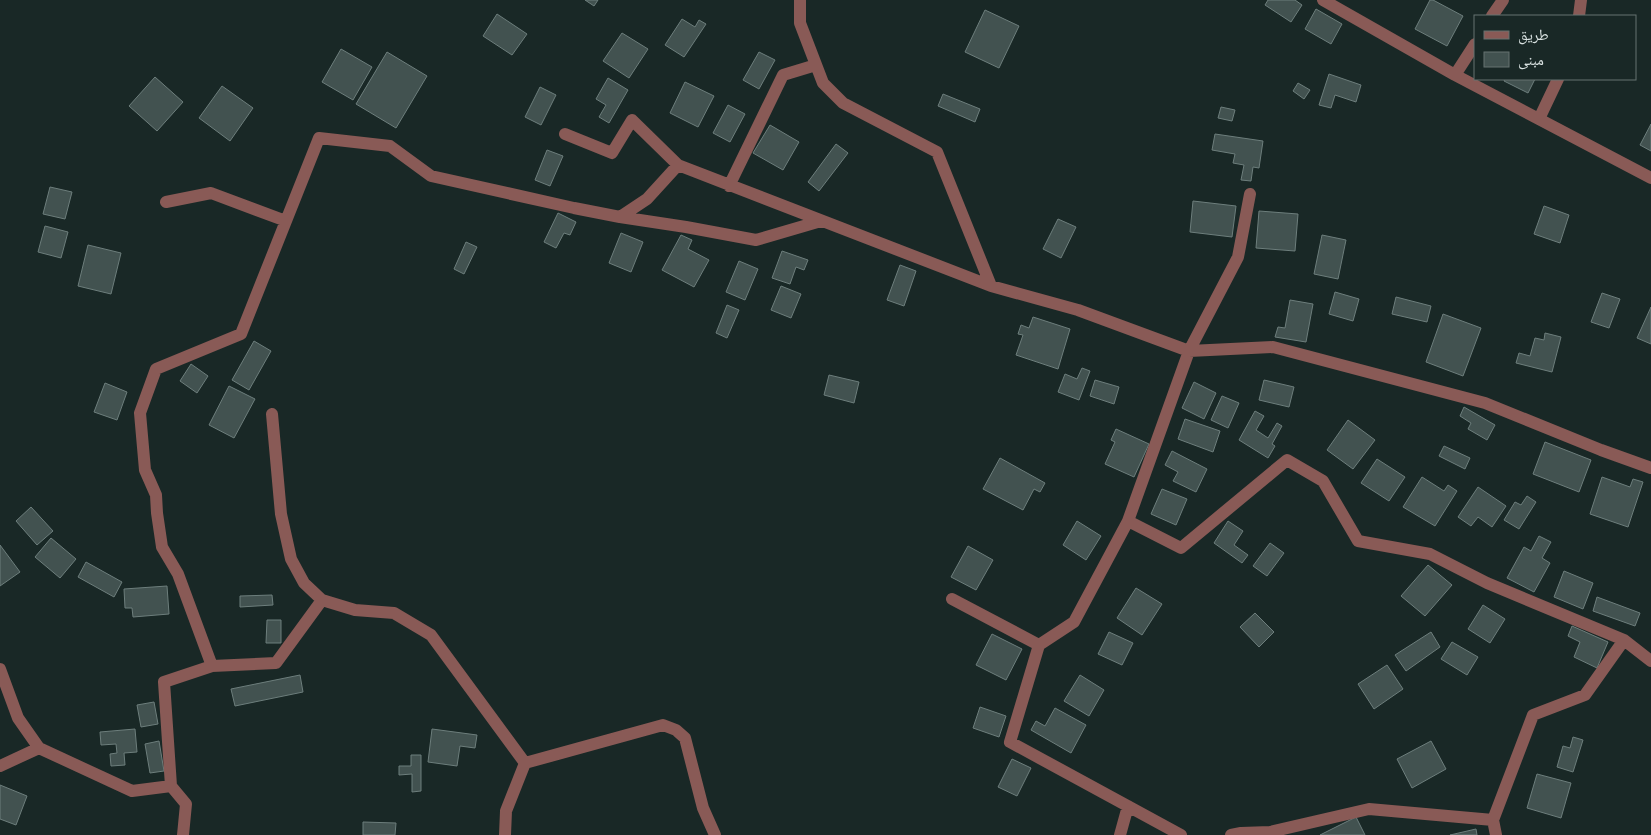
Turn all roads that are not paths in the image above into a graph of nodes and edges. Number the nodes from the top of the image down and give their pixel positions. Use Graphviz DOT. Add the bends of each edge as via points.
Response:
graph roads {
  1 [pos="800,0"];
  2 [pos="1323,0"];
  3 [pos="1503,0"];
  4 [pos="1581,0"];
  5 [pos="1493,15"];
  6 [pos="1579,15"];
  7 [pos="1474,46"];
  8 [pos="816,65"];
  9 [pos="1456,74"];
  10 [pos="1558,80"];
  11 [pos="1539,118"];
  12 [pos="565,134"];
  13 [pos="678,165"];
  14 [pos="1651,178"];
  15 [pos="729,186"];
  16 [pos="1250,194"];
  17 [pos="166,202"];
  18 [pos="620,217"];
  19 [pos="286,221"];
  20 [pos="821,221"];
  21 [pos="992,286"];
  22 [pos="1189,351"];
  23 [pos="272,414"];
  24 [pos="1651,468"];
  25 [pos="1128,521"];
  26 [pos="952,599"];
  27 [pos="322,600"];
  28 [pos="1624,640"];
  29 [pos="1039,644"];
  30 [pos="1651,661"];
  31 [pos="212,666"];
  32 [pos="0,669"];
  33 [pos="39,748"];
  34 [pos="525,763"];
  35 [pos="0,766"];
  36 [pos="171,786"];
  37 [pos="1128,806"];
  38 [pos="1493,820"];
  39 [pos="1271,833"];
  40 [pos="183,835"];
  41 [pos="505,835"];
  42 [pos="715,835"];
  43 [pos="1120,835"];
  44 [pos="1181,835"];
  45 [pos="1231,835"];
  46 [pos="1496,835"];
  1 -- 8 [label="street" via="800,23"];
  2 -- 9 [label="street"];
  3 -- 5 [label="street"];
  4 -- 6 [label="street"];
  7 -- 9 [label="street"];
  8 -- 15 [label="street" via="783,75"];
  8 -- 21 [label="street" via="824,83 843,103 937,152"];
  9 -- 11 [label="street"];
  10 -- 11 [label="street"];
  11 -- 14 [label="street"];
  12 -- 13 [label="street" via="612,153 632,120"];
  13 -- 15 [label="street"];
  13 -- 18 [label="street" via="646,199"];
  15 -- 20 [label="street"];
  16 -- 22 [label="street" via="1238,257"];
  17 -- 19 [label="street" via="211,192"];
  18 -- 19 [label="street" via="430,176 390,146 319,138"];
  18 -- 20 [label="street" via="756,240"];
  19 -- 31 [label="street" via="241,334 156,369 140,413 145,470 156,495 162,547 178,574"];
  20 -- 21 [label="street"];
  21 -- 22 [label="street" via="1078,310"];
  22 -- 24 [label="street" via="1273,347 1485,403"];
  22 -- 25 [label="street"];
  23 -- 27 [label="street" via="281,514 291,559 304,583"];
  25 -- 28 [label="street" via="1181,548 1287,460 1323,481 1358,541 1430,554 1487,583"];
  25 -- 29 [label="street" via="1074,622"];
  26 -- 29 [label="street"];
  27 -- 31 [label="street" via="276,663"];
  27 -- 34 [label="street" via="355,610 394,613 431,635"];
  28 -- 30 [label="street"];
  28 -- 38 [label="street" via="1585,696 1533,715"];
  29 -- 37 [label="street" via="1010,742"];
  31 -- 36 [label="street" via="164,682"];
  32 -- 33 [label="street" via="18,718"];
  33 -- 35 [label="street"];
  33 -- 36 [label="street" via="132,791"];
  34 -- 41 [label="street" via="506,810"];
  34 -- 42 [label="street" via="663,725 685,738 703,808"];
  36 -- 40 [label="street" via="186,804"];
  37 -- 43 [label="street"];
  37 -- 44 [label="street"];
  38 -- 39 [label="street" via="1369,809"];
  38 -- 46 [label="street"];
  39 -- 45 [label="street"];
}
